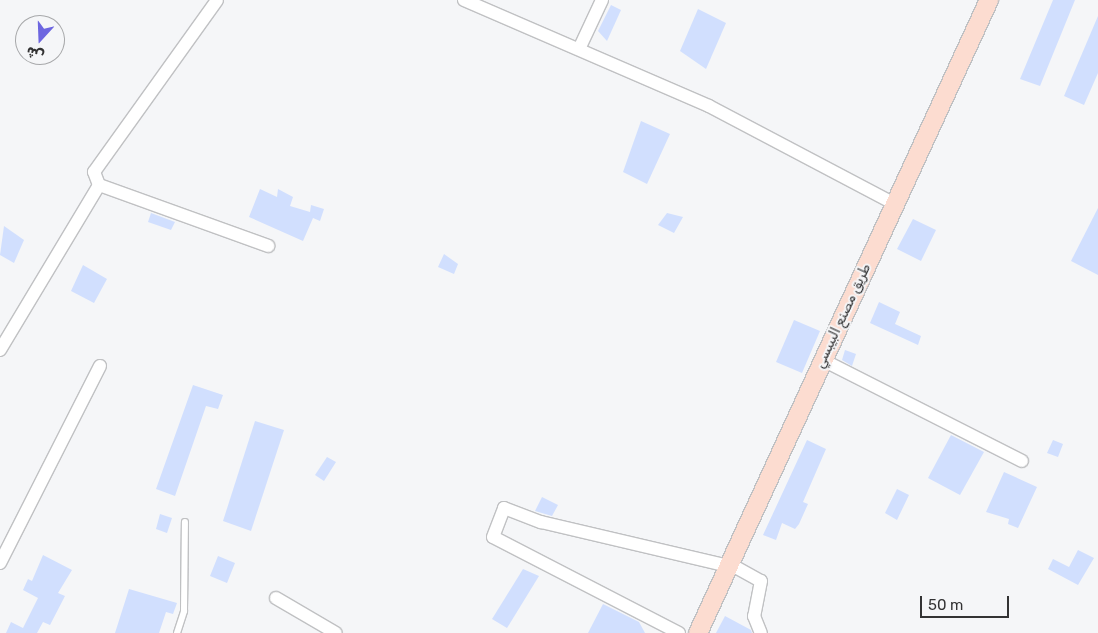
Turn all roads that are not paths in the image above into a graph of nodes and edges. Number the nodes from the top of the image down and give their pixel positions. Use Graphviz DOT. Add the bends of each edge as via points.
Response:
graph roads {
  1 [pos="217,0"];
  2 [pos="464,0"];
  3 [pos="602,0"];
  4 [pos="989,0"];
  5 [pos="580,47"];
  6 [pos="99,185"];
  7 [pos="896,204"];
  8 [pos="268,246"];
  9 [pos="0,350"];
  10 [pos="823,360"];
  11 [pos="100,366"];
  12 [pos="1022,461"];
  13 [pos="185,522"];
  14 [pos="0,562"];
  15 [pos="729,565"];
  16 [pos="276,598"];
  17 [pos="177,633"];
  18 [pos="336,633"];
  19 [pos="679,633"];
  20 [pos="698,633"];
  21 [pos="761,633"];
  1 -- 6 [label="street" via="94,172"];
  2 -- 5 [label="street"];
  3 -- 5 [label="street"];
  4 -- 7 [label="main road, طريق مصنع البيبسي"];
  5 -- 7 [label="street" via="743,123"];
  6 -- 8 [label="street"];
  6 -- 9 [label="street"];
  7 -- 10 [label="main road, طريق مصنع البيبسي"];
  10 -- 12 [label="street"];
  10 -- 15 [label="main road, طريق مصنع البيبسي"];
  11 -- 14 [label="street"];
  13 -- 17 [label="lane" via="184,611"];
  15 -- 19 [label="street" via="541,522 504,508 493,537"];
  15 -- 20 [label="main road, طريق مصنع البيبسي"];
  15 -- 21 [label="street" via="761,581 754,616"];
  16 -- 18 [label="street"];
}
